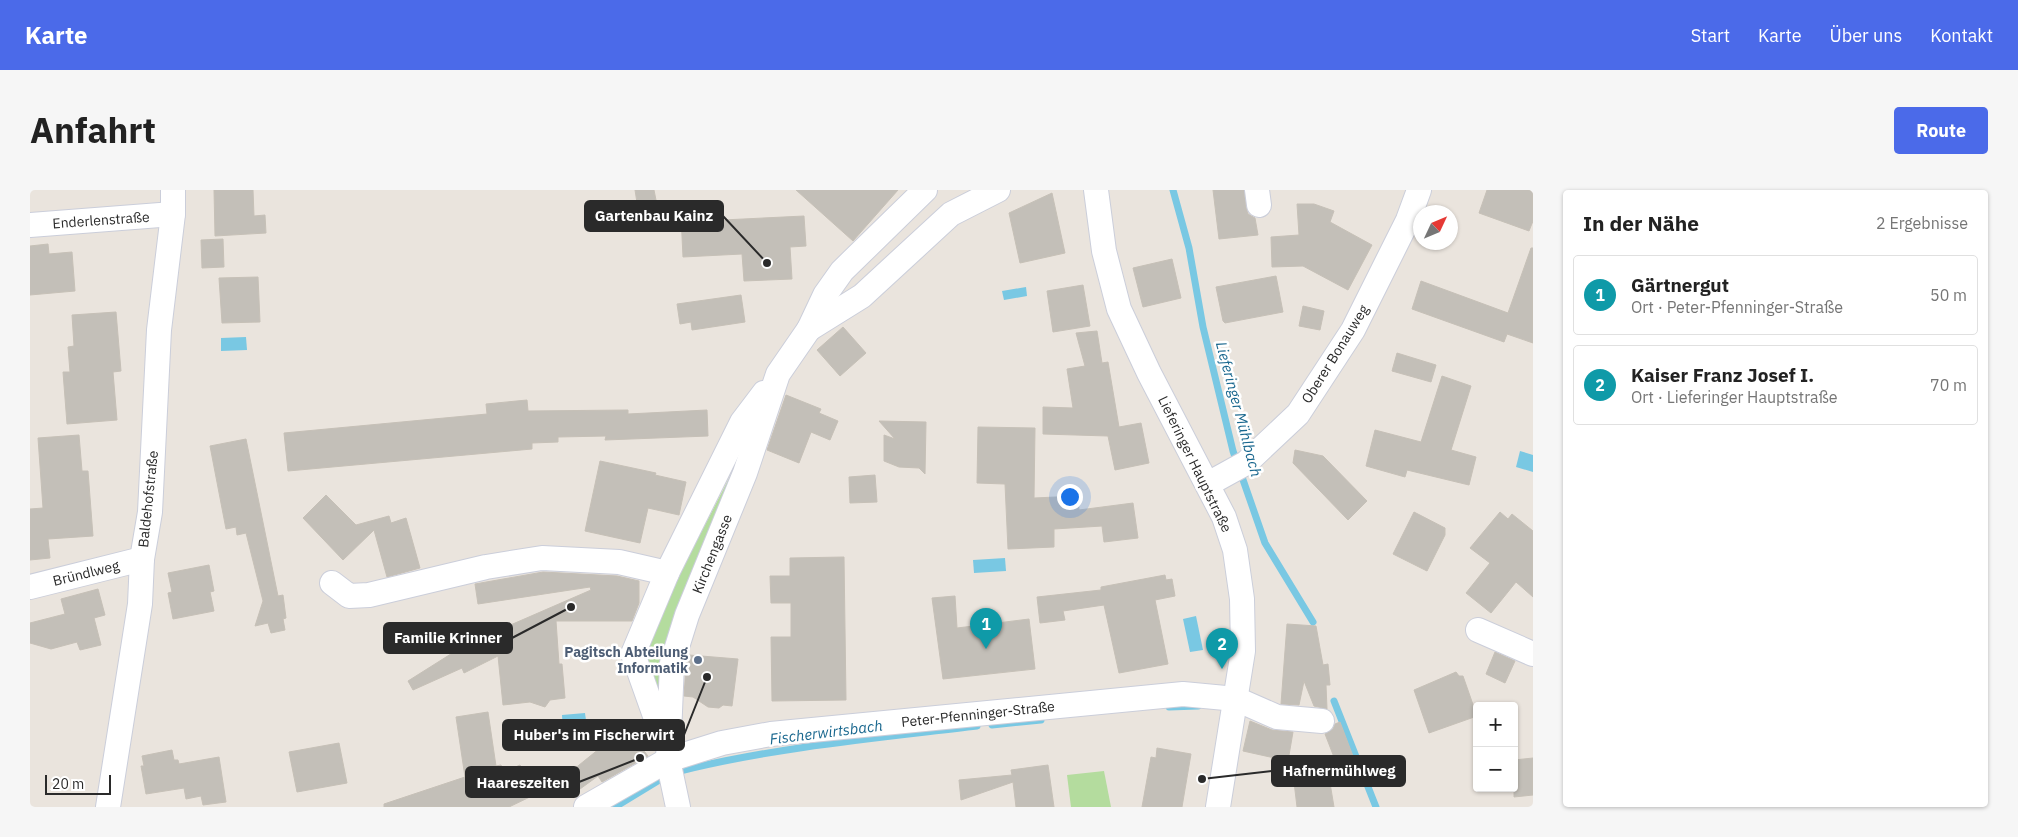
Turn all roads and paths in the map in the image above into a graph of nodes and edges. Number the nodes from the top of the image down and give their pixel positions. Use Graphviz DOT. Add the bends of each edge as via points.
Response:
graph roads {
  1 [pos="174,190"];
  2 [pos="924,190"];
  3 [pos="998,190"];
  4 [pos="1096,190"];
  5 [pos="1420,190"];
  6 [pos="173,214"];
  7 [pos="30,225"];
  8 [pos="809,329"];
  9 [pos="778,374"];
  10 [pos="1228,474"];
  11 [pos="142,560"];
  12 [pos="667,573"];
  13 [pos="332,583"];
  14 [pos="30,587"];
  15 [pos="1478,630"];
  16 [pos="1533,654"];
  17 [pos="1236,699"];
  18 [pos="1322,720"];
  19 [pos="668,749"];
  20 [pos="108,807"];
  21 [pos="586,807"];
  22 [pos="678,807"];
  23 [pos="1218,807"];
  1 -- 6 [label="street, Baldehofstraße"];
  2 -- 8 [label="street, Kirchengasse" via="842,271 825,294"];
  3 -- 8 [label="street, Kirchengasse" via="951,214 862,296"];
  4 -- 10 [label="street, Lieferinger Hauptstraße" via="1104,251 1119,309 1149,373"];
  5 -- 10 [label="street, Oberer Bonauweg" via="1353,330 1298,414"];
  6 -- 7 [label="street, Enderlenstraße"];
  6 -- 11 [label="street, Baldehofstraße" via="159,330 150,512"];
  8 -- 9 [label="street, Kirchengasse"];
  9 -- 12 [label="street, Kirchengasse" via="742,422"];
  9 -- 19 [label="street, Kirchengasse" via="745,473 687,615 672,663"];
  10 -- 17 [label="street, Lieferinger Hauptstraße" via="1224,517 1235,550 1242,599 1243,651"];
  11 -- 14 [label="street, Bründlweg"];
  11 -- 20 [label="street, Baldehofstraße" via="140,604"];
  12 -- 13 [label="street" via="619,562 542,558 486,567 369,594 349,596"];
  12 -- 19 [label="street, Kirchengasse" via="633,654"];
  15 -- 16 [label="street"];
  17 -- 18 [label="street, Peter-Pfenninger-Straße" via="1277,717"];
  17 -- 19 [label="street, Peter-Pfenninger-Straße" via="1183,694 771,734"];
  17 -- 23 [label="street, Lieferinger Hauptstraße"];
  19 -- 21 [label="street, Peter-Pfenninger-Straße"];
  19 -- 22 [label="street"];
}
